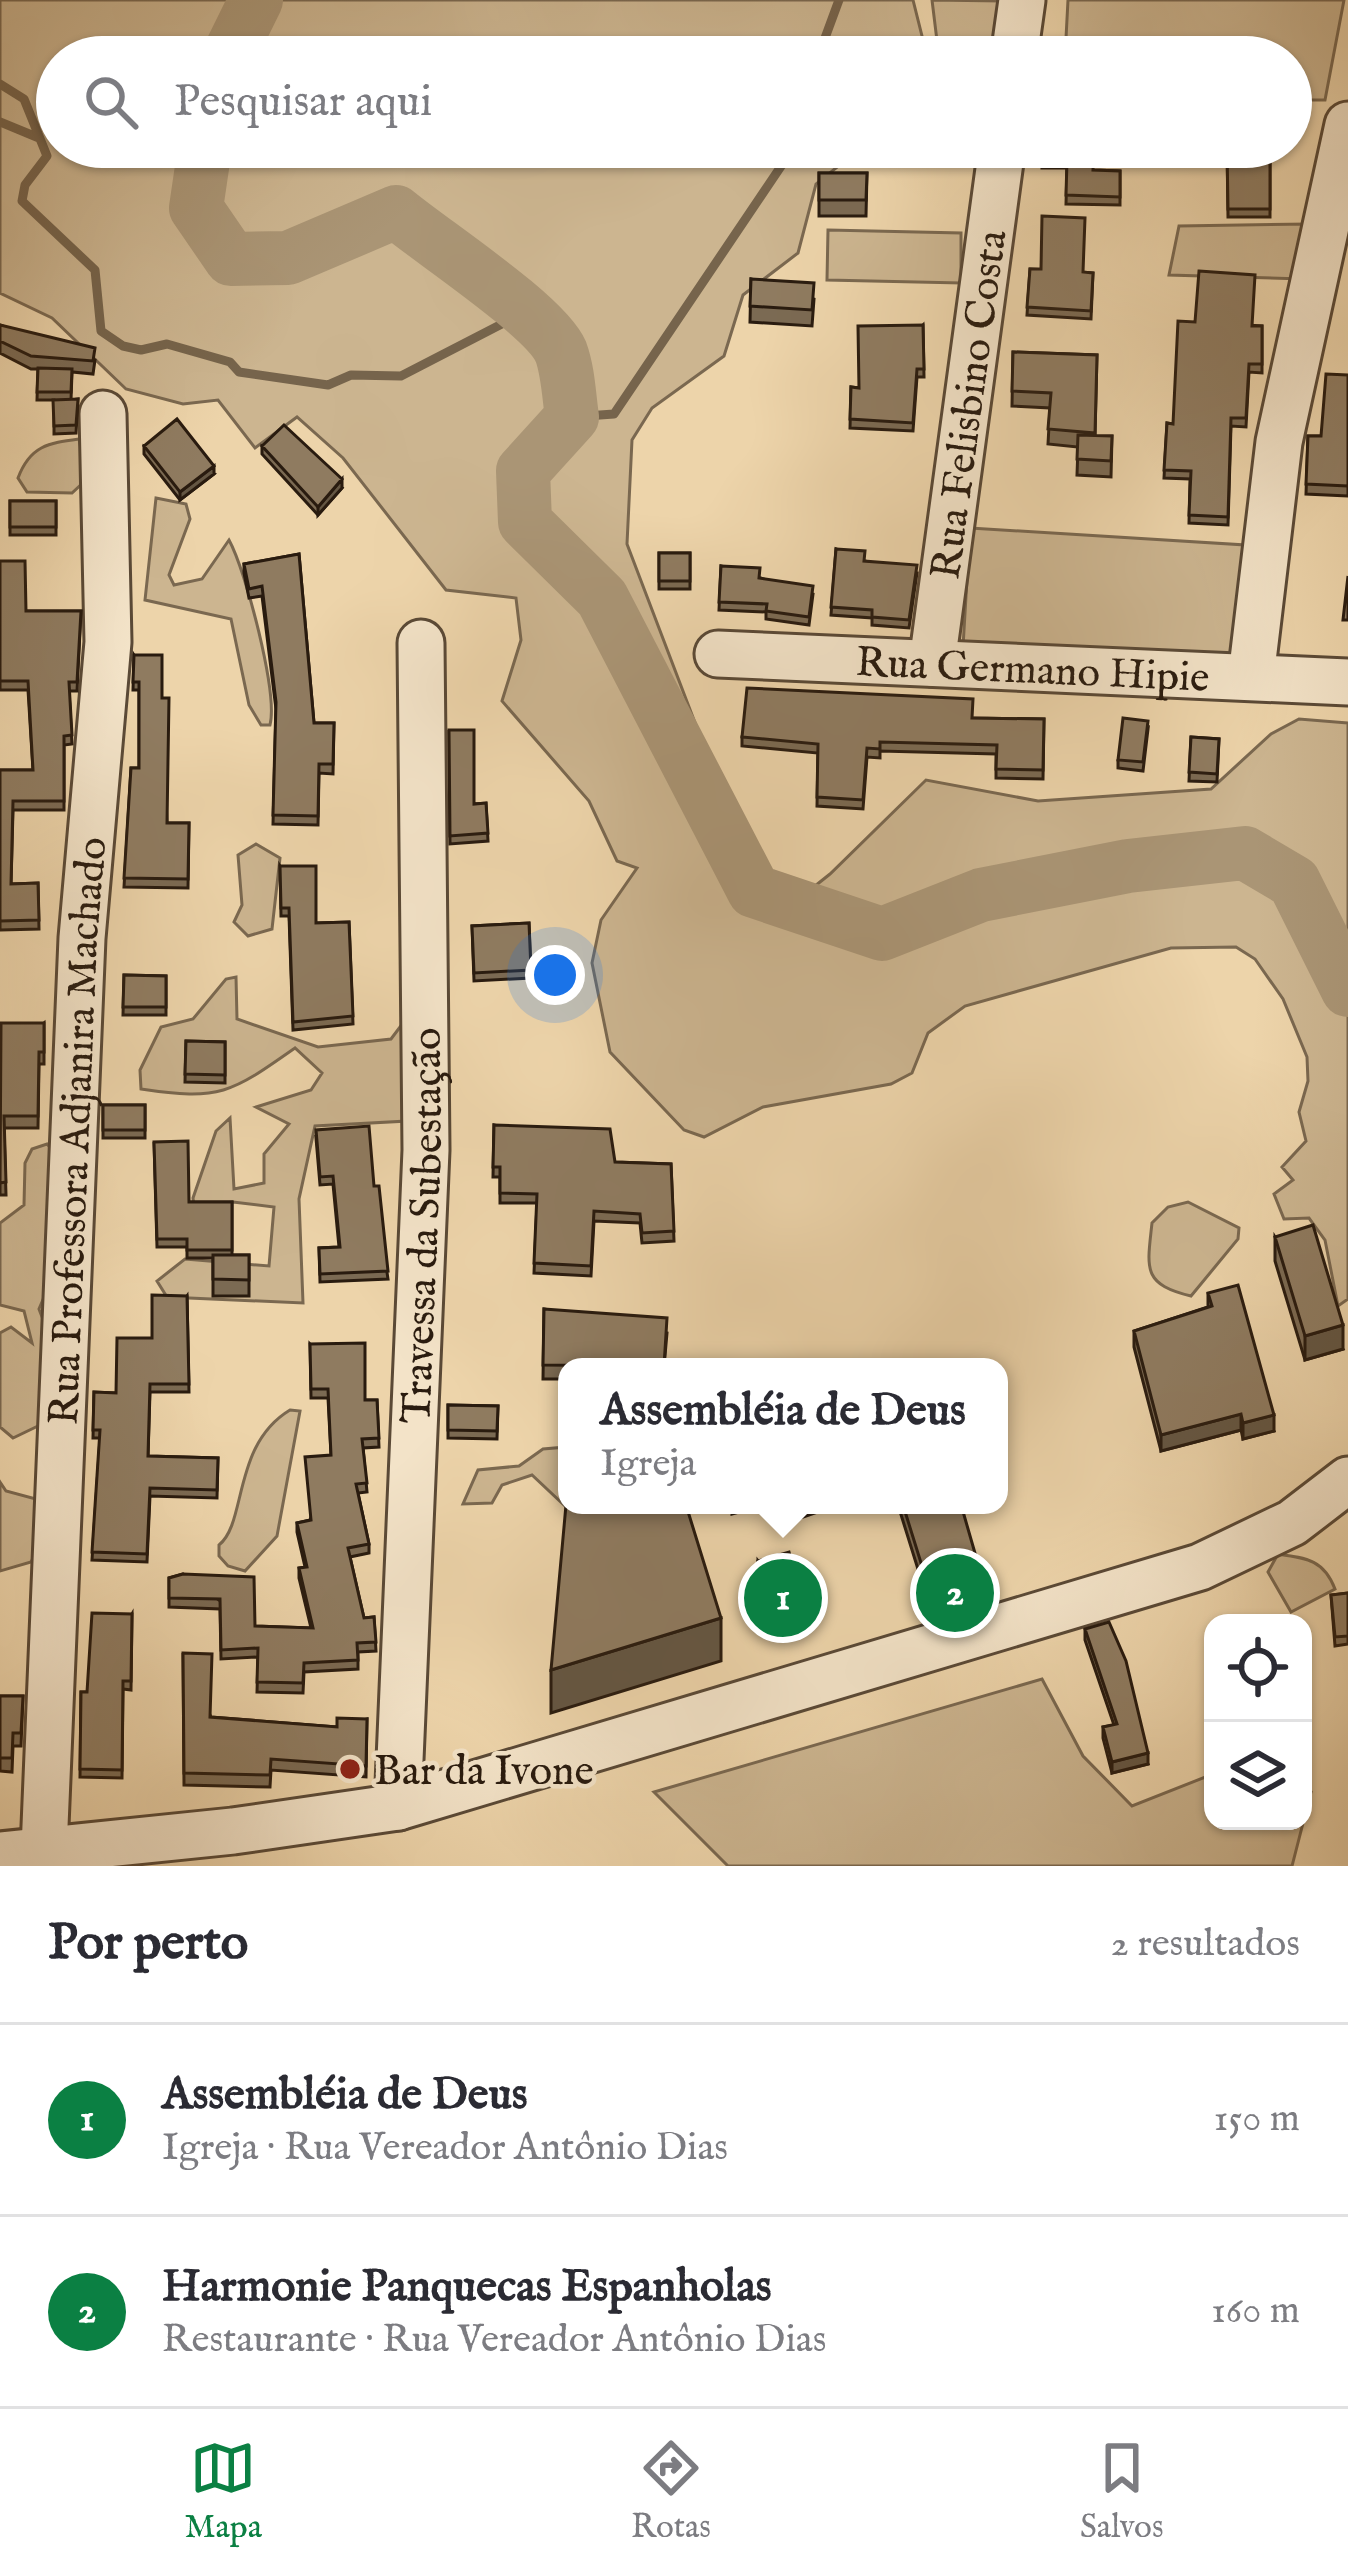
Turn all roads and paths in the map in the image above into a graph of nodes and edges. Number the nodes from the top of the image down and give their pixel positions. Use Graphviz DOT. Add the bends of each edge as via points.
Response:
graph roads {
  1 [pos="1022,0"];
  2 [pos="1017,36"];
  3 [pos="1348,125"];
  4 [pos="999,168"];
  5 [pos="104,414"];
  6 [pos="421,643"];
  7 [pos="718,654"];
  8 [pos="932,663"];
  9 [pos="1251,677"];
  10 [pos="1348,682"];
  11 [pos="1348,1480"];
  12 [pos="398,1807"];
  13 [pos="22,1852"];
  1 -- 2 [label="street"];
  3 -- 9 [label="street" via="1279,442"];
  4 -- 8 [label="street, Rua Felisbino Costa"];
  5 -- 13 [label="street, Rua Professora Adjanira Machado" via="108,642"];
  6 -- 12 [label="street, Travessa da Subestação" via="426,1150"];
  7 -- 8 [label="street, Rua Germano Hipie"];
  8 -- 9 [label="street, Rua Germano Hipie"];
  9 -- 10 [label="street, Rua Germano Hipie"];
  11 -- 12 [label="street" via="1292,1523 1200,1567"];
  12 -- 13 [label="street"];
}
